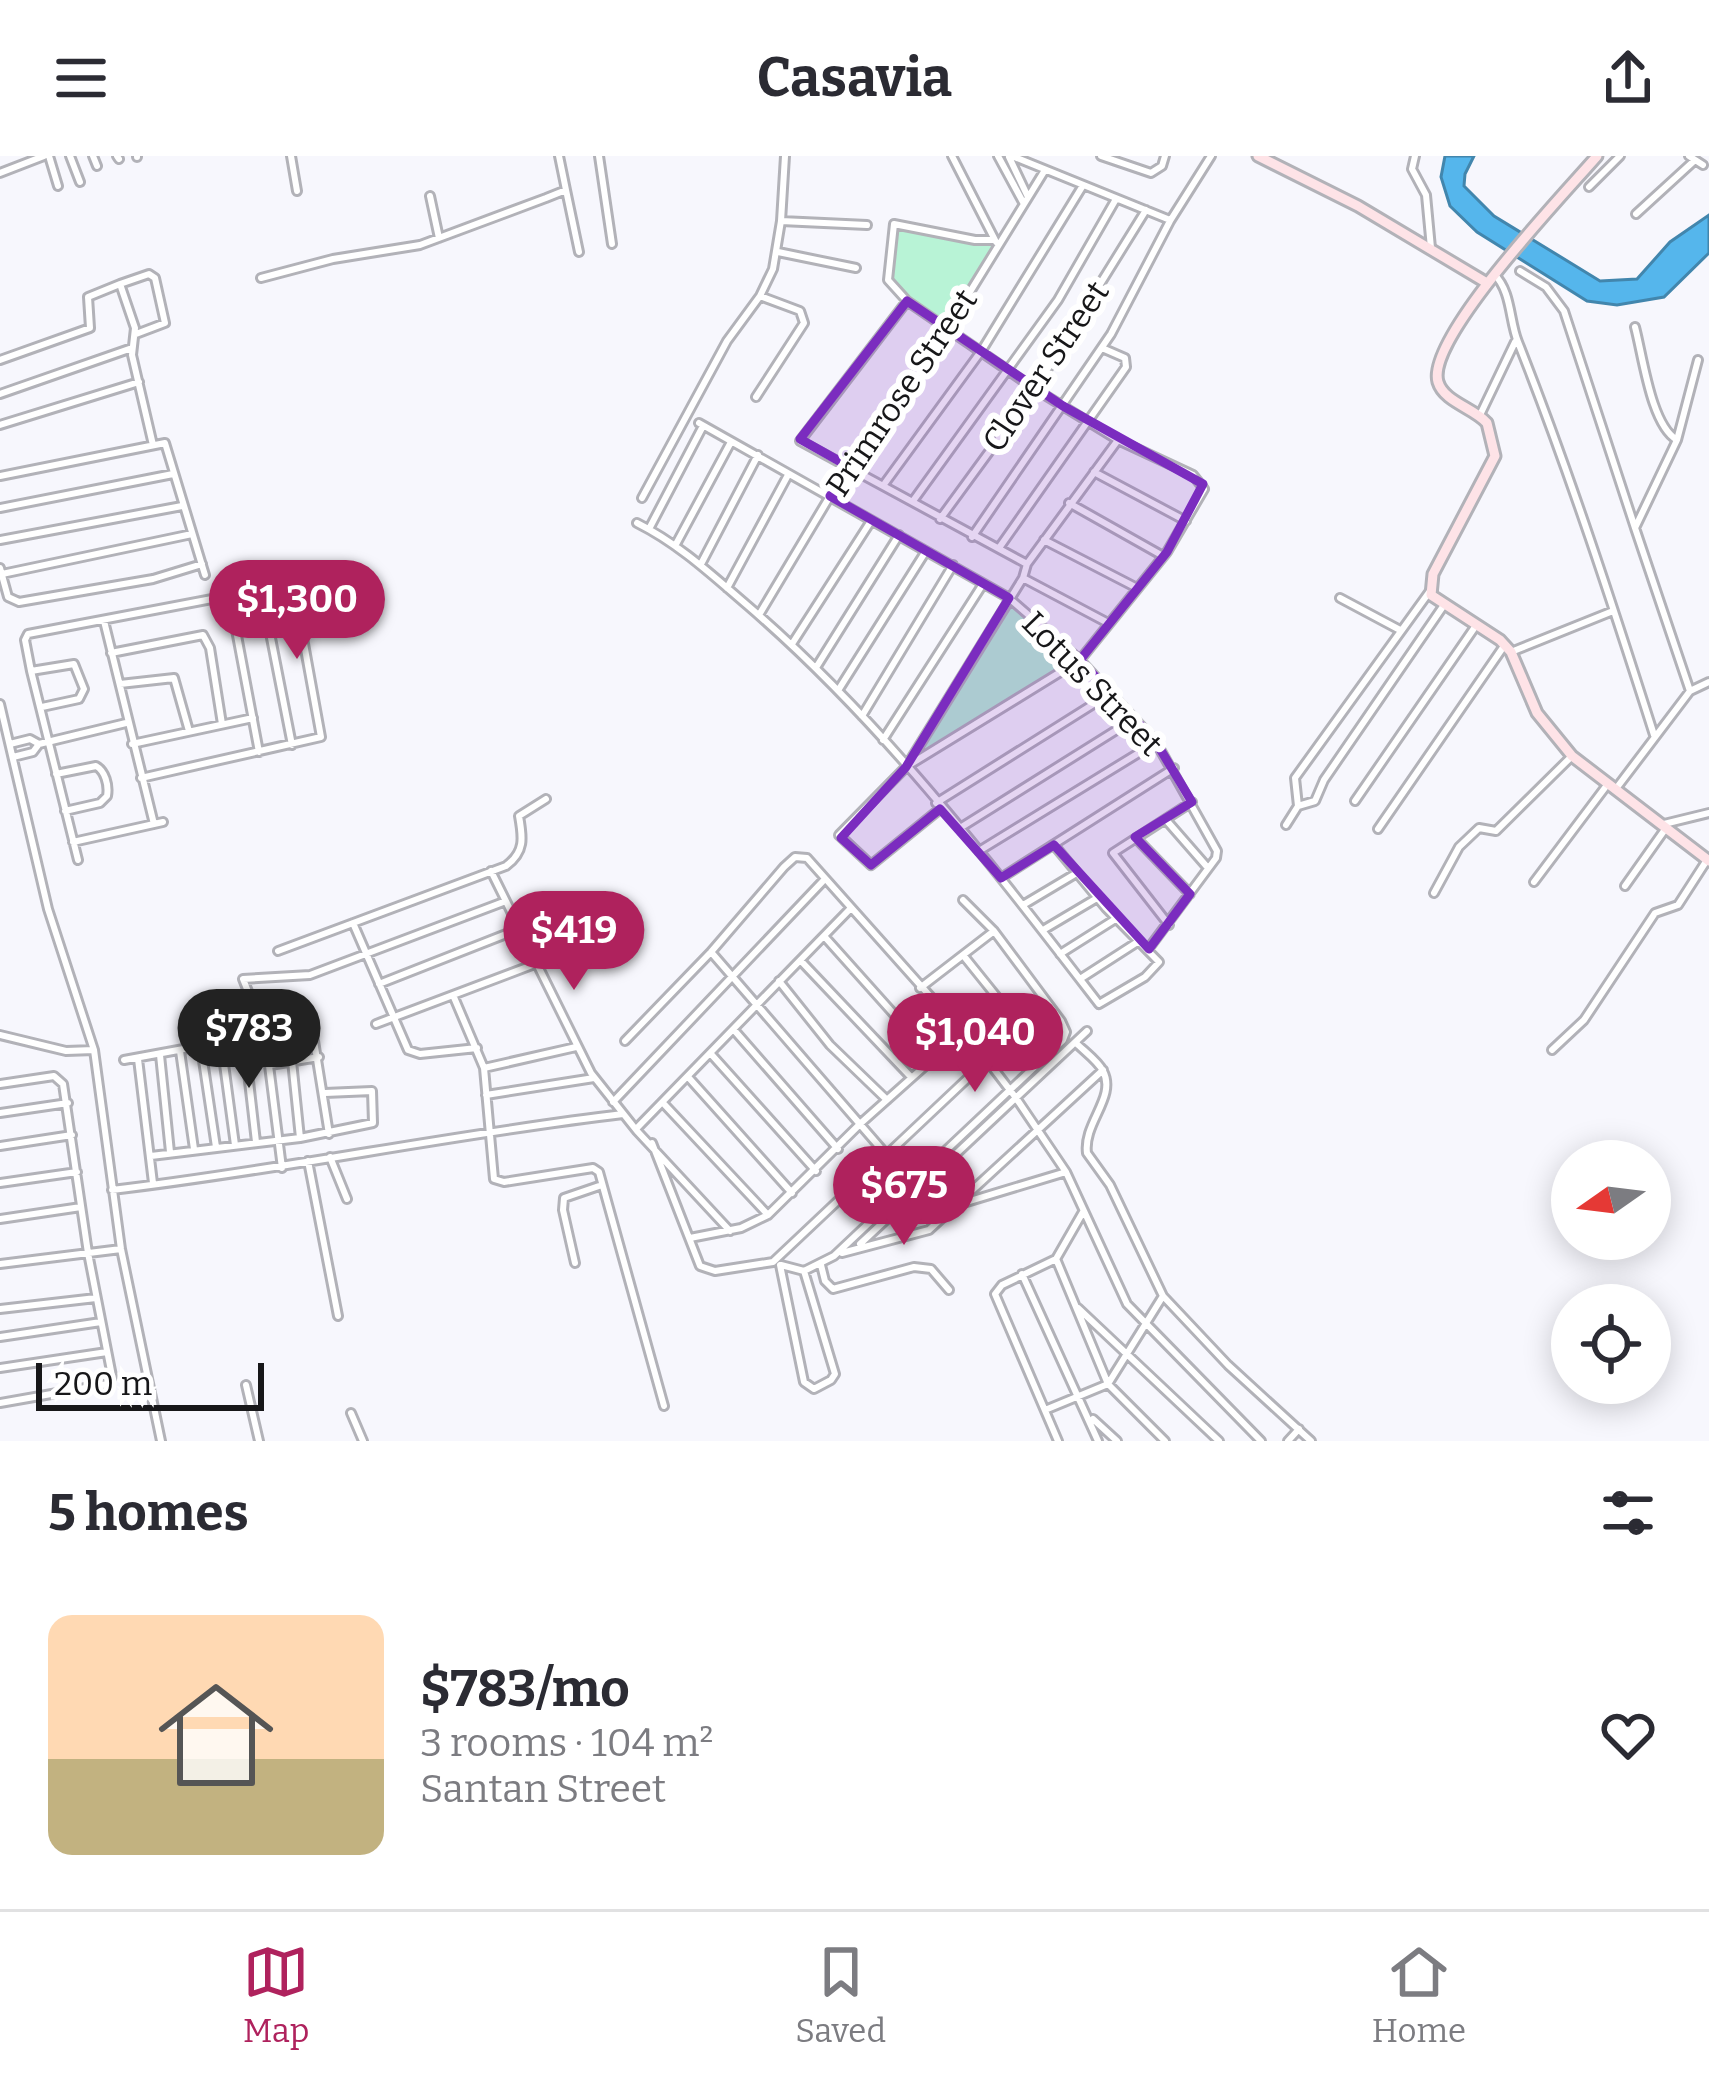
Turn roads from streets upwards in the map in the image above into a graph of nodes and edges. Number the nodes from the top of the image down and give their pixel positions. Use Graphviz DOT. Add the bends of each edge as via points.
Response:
graph roads {
  1 [pos="9,156"];
  2 [pos="46,156"];
  3 [pos="70,156"];
  4 [pos="93,156"];
  5 [pos="292,156"];
  6 [pos="560,156"];
  7 [pos="599,156"];
  8 [pos="785,156"];
  9 [pos="952,156"];
  10 [pos="998,156"];
  11 [pos="1010,156"];
  12 [pos="1101,156"];
  13 [pos="1165,156"];
  14 [pos="1211,156"];
  15 [pos="1258,156"];
  16 [pos="1414,156"];
  17 [pos="1597,156"];
  18 [pos="1620,156"];
  19 [pos="1696,160"];
  20 [pos="98,166"];
  21 [pos="14,167"];
  22 [pos="1046,170"];
  23 [pos="0,173"];
  24 [pos="80,182"];
  25 [pos="58,186"];
  26 [pos="1082,187"];
  27 [pos="1589,187"];
  28 [pos="297,190"];
  29 [pos="566,190"];
  30 [pos="430,196"];
  31 [pos="1116,199"];
  32 [pos="1026,200"];
  33 [pos="1146,210"];
  34 [pos="1636,214"];
  35 [pos="1170,220"];
  36 [pos="781,221"];
  37 [pos="866,225"];
  38 [pos="439,238"];
  39 [pos="996,243"];
  40 [pos="612,244"];
  41 [pos="579,252"];
  42 [pos="777,252"];
  43 [pos="1432,252"];
  44 [pos="856,268"];
  45 [pos="1520,272"];
  46 [pos="1494,274"];
  47 [pos="261,278"];
  48 [pos="120,284"];
  49 [pos="760,296"];
  50 [pos="907,301"];
  51 [pos="949,326"];
  52 [pos="1635,327"];
  53 [pos="136,334"];
  54 [pos="1516,340"];
  55 [pos="132,348"];
  56 [pos="1102,348"];
  57 [pos="982,350"];
  58 [pos="0,360"];
  59 [pos="1699,360"];
  60 [pos="1010,370"];
  61 [pos="139,382"];
  62 [pos="1035,389"];
  63 [pos="0,394"];
  64 [pos="756,397"];
  65 [pos="1063,406"];
  66 [pos="1480,415"];
  67 [pos="1090,423"];
  68 [pos="0,425"];
  69 [pos="1118,440"];
  70 [pos="1677,440"];
  71 [pos="731,442"];
  72 [pos="153,445"];
  73 [pos="758,455"];
  74 [pos="848,466"];
  75 [pos="1094,472"];
  76 [pos="174,474"];
  77 [pos="788,474"];
  78 [pos="0,476"];
  79 [pos="884,484"];
  80 [pos="830,496"];
  81 [pos="642,498"];
  82 [pos="914,501"];
  83 [pos="1070,503"];
  84 [pos="182,506"];
  85 [pos="0,508"];
  86 [pos="940,519"];
  87 [pos="871,521"];
  88 [pos="1186,521"];
  89 [pos="637,523"];
  90 [pos="1635,528"];
  91 [pos="649,529"];
  92 [pos="192,534"];
  93 [pos="899,535"];
  94 [pos="972,537"];
  95 [pos="1044,540"];
  96 [pos="0,541"];
  97 [pos="675,546"];
  98 [pos="999,548"];
  99 [pos="926,551"];
  100 [pos="1163,556"];
  101 [pos="202,564"];
  102 [pos="701,564"];
  103 [pos="1027,564"];
  104 [pos="953,565"];
  105 [pos="1,571"];
  106 [pos="206,575"];
  107 [pos="1023,578"];
  108 [pos="312,580"];
  109 [pos="292,583"];
  110 [pos="983,584"];
  111 [pos="261,587"];
  112 [pos="727,588"];
  113 [pos="1137,588"];
  114 [pos="1430,591"];
  115 [pos="229,593"];
  116 [pos="1010,598"];
  117 [pos="1340,598"];
  118 [pos="1444,605"];
  119 [pos="1612,610"];
  120 [pos="759,615"];
  121 [pos="104,621"];
  122 [pos="1108,623"];
  123 [pos="1477,624"];
  124 [pos="1400,630"];
  125 [pos="791,644"];
  126 [pos="1507,649"];
  127 [pos="111,653"];
  128 [pos="1080,660"];
  129 [pos="817,666"];
  130 [pos="31,671"];
  131 [pos="1709,682"];
  132 [pos="120,684"];
  133 [pos="839,689"];
  134 [pos="1690,691"];
  135 [pos="1112,693"];
  136 [pos="0,704"];
  137 [pos="42,707"];
  138 [pos="862,716"];
  139 [pos="254,718"];
  140 [pos="1136,718"];
  141 [pos="126,723"];
  142 [pos="222,724"];
  143 [pos="189,731"];
  144 [pos="1654,736"];
  145 [pos="883,740"];
  146 [pos="1156,742"];
  147 [pos="43,743"];
  148 [pos="132,744"];
  149 [pos="10,745"];
  150 [pos="292,745"];
  151 [pos="259,752"];
  152 [pos="1572,756"];
  153 [pos="13,757"];
  154 [pos="906,767"];
  155 [pos="1174,768"];
  156 [pos="56,774"];
  157 [pos="141,778"];
  158 [pos="1611,787"];
  159 [pos="546,800"];
  160 [pos="1354,801"];
  161 [pos="1192,802"];
  162 [pos="938,806"];
  163 [pos="1298,806"];
  164 [pos="65,811"];
  165 [pos="1709,813"];
  166 [pos="1167,820"];
  167 [pos="1286,825"];
  168 [pos="1663,826"];
  169 [pos="959,828"];
  170 [pos="1378,829"];
  171 [pos="1136,838"];
  172 [pos="74,842"];
  173 [pos="1054,845"];
  174 [pos="980,851"];
  175 [pos="78,860"];
  176 [pos="1708,861"];
  177 [pos="1208,868"];
  178 [pos="491,871"];
  179 [pos="1076,874"];
  180 [pos="1001,878"];
  181 [pos="824,880"];
  182 [pos="1534,882"];
  183 [pos="1625,886"];
  184 [pos="1433,893"];
  185 [pos="1190,894"];
  186 [pos="1096,898"];
  187 [pos="963,900"];
  188 [pos="506,901"];
  189 [pos="1023,905"];
  190 [pos="850,909"];
  191 [pos="1117,918"];
  192 [pos="353,923"];
  193 [pos="1169,925"];
  194 [pos="519,929"];
  195 [pos="1042,930"];
  196 [pos="994,931"];
  197 [pos="824,936"];
  198 [pos="1139,941"];
  199 [pos="1149,949"];
  200 [pos="278,951"];
  201 [pos="711,952"];
  202 [pos="1060,954"];
  203 [pos="366,955"];
  204 [pos="963,955"];
  205 [pos="800,961"];
  206 [pos="537,964"];
  207 [pos="732,977"];
  208 [pos="1080,979"];
  209 [pos="779,981"];
  210 [pos="379,984"];
  211 [pos="920,988"];
  212 [pos="453,995"];
  213 [pos="756,1006"];
  214 [pos="255,1010"];
  215 [pos="394,1018"];
  216 [pos="376,1024"];
  217 [pos="734,1030"];
  218 [pos="1087,1031"];
  219 [pos="962,1033"];
  220 [pos="265,1034"];
  221 [pos="0,1035"];
  222 [pos="244,1038"];
  223 [pos="625,1041"];
  224 [pos="221,1042"];
  225 [pos="1076,1043"];
  226 [pos="201,1047"];
  227 [pos="576,1047"];
  228 [pos="477,1048"];
  229 [pos="94,1050"];
  230 [pos="1552,1050"];
  231 [pos="180,1051"];
  232 [pos="711,1054"];
  233 [pos="160,1055"];
  234 [pos="319,1057"];
  235 [pos="1045,1057"];
  236 [pos="138,1059"];
  237 [pos="934,1059"];
  238 [pos="124,1060"];
  239 [pos="987,1060"];
  240 [pos="292,1061"];
  241 [pos="270,1065"];
  242 [pos="484,1068"];
  243 [pos="1102,1070"];
  244 [pos="911,1077"];
  245 [pos="594,1078"];
  246 [pos="689,1078"];
  247 [pos="0,1084"];
  248 [pos="325,1093"];
  249 [pos="1013,1095"];
  250 [pos="486,1096"];
  251 [pos="887,1100"];
  252 [pos="613,1102"];
  253 [pos="68,1103"];
  254 [pos="664,1103"];
  255 [pos="0,1114"];
  256 [pos="623,1114"];
  257 [pos="861,1123"];
  258 [pos="636,1129"];
  259 [pos="488,1130"];
  260 [pos="1038,1130"];
  261 [pos="329,1134"];
  262 [pos="72,1136"];
  263 [pos="300,1138"];
  264 [pos="278,1139"];
  265 [pos="256,1142"];
  266 [pos="652,1143"];
  267 [pos="235,1145"];
  268 [pos="0,1146"];
  269 [pos="216,1147"];
  270 [pos="194,1149"];
  271 [pos="838,1149"];
  272 [pos="170,1152"];
  273 [pos="885,1155"];
  274 [pos="151,1156"];
  275 [pos="330,1157"];
  276 [pos="308,1161"];
  277 [pos="282,1168"];
  278 [pos="816,1171"];
  279 [pos="77,1172"];
  280 [pos="1066,1172"];
  281 [pos="0,1183"];
  282 [pos="153,1183"];
  283 [pos="910,1183"];
  284 [pos="601,1186"];
  285 [pos="112,1190"];
  286 [pos="792,1193"];
  287 [pos="347,1199"];
  288 [pos="953,1206"];
  289 [pos="82,1208"];
  290 [pos="1083,1212"];
  291 [pos="768,1215"];
  292 [pos="0,1219"];
  293 [pos="730,1231"];
  294 [pos="690,1238"];
  295 [pos="858,1246"];
  296 [pos="121,1249"];
  297 [pos="88,1253"];
  298 [pos="834,1256"];
  299 [pos="1056,1258"];
  300 [pos="574,1263"];
  301 [pos="0,1264"];
  302 [pos="777,1264"];
  303 [pos="820,1264"];
  304 [pos="804,1271"];
  305 [pos="1022,1274"];
  306 [pos="949,1290"];
  307 [pos="1163,1296"];
  308 [pos="96,1298"];
  309 [pos="1075,1305"];
  310 [pos="0,1309"];
  311 [pos="338,1316"];
  312 [pos="101,1322"];
  313 [pos="1145,1323"];
  314 [pos="0,1337"];
  315 [pos="107,1352"];
  316 [pos="1129,1356"];
  317 [pos="0,1368"];
  318 [pos="1108,1384"];
  319 [pos="246,1385"];
  320 [pos="1078,1399"];
  321 [pos="0,1403"];
  322 [pos="664,1406"];
  323 [pos="1045,1410"];
  324 [pos="351,1413"];
  325 [pos="1088,1415"];
  326 [pos="1299,1429"];
  327 [pos="161,1441"];
  328 [pos="259,1441"];
  329 [pos="363,1441"];
  330 [pos="1058,1441"];
  331 [pos="1098,1441"];
  332 [pos="1117,1441"];
  333 [pos="1165,1441"];
  334 [pos="1219,1441"];
  335 [pos="1262,1441"];
  336 [pos="1288,1441"];
  337 [pos="1311,1441"];
  1 -- 21 [label="street"];
  2 -- 21 [label="street"];
  2 -- 25 [label="street"];
  3 -- 24 [label="street"];
  4 -- 20 [label="street"];
  5 -- 28 [label="street"];
  6 -- 29 [label="street"];
  7 -- 40 [label="street"];
  8 -- 36 [label="street"];
  9 -- 39 [label="street"];
  10 -- 32 [label="street"];
  11 -- 22 [label="street"];
  11 -- 32 [label="street"];
  12 -- 13 [label="street" via="1151,173"];
  14 -- 35 [label="street"];
  15 -- 43 [label="street"];
  16 -- 43 [label="street"];
  17 -- 46 [label="street"];
  18 -- 27 [label="street"];
  19 -- 34 [label="street"];
  21 -- 23 [label="street"];
  22 -- 26 [label="street"];
  22 -- 32 [label="street, Primrose Street"];
  26 -- 31 [label="street"];
  26 -- 57 [label="street"];
  29 -- 38 [label="street"];
  29 -- 41 [label="street"];
  30 -- 38 [label="street"];
  31 -- 33 [label="street"];
  31 -- 60 [label="street"];
  32 -- 39 [label="street, Primrose Street"];
  33 -- 35 [label="street"];
  33 -- 62 [label="street, Clover Street"];
  35 -- 56 [label="street"];
  36 -- 37 [label="street"];
  36 -- 42 [label="street"];
  38 -- 47 [label="street"];
  39 -- 50 [label="street" via="894,224 888,280"];
  39 -- 51 [label="street, Primrose Street"];
  42 -- 44 [label="street"];
  42 -- 49 [label="street"];
  43 -- 46 [label="street"];
  45 -- 90 [label="street" via="1546,286 1564,311"];
  46 -- 54 [label="street"];
  46 -- 66 [label="street" via="1437,367 1446,394"];
  48 -- 53 [label="street"];
  48 -- 53 [label="street" via="155,278 165,323"];
  48 -- 58 [label="street" via="88,297 90,328"];
  49 -- 64 [label="street" via="800,311 804,322"];
  49 -- 81 [label="street"];
  50 -- 51 [label="street"];
  50 -- 74 [label="street" via="802,436"];
  51 -- 57 [label="street"];
  51 -- 74 [label="street, Primrose Street"];
  52 -- 70 [label="street" via="1658,418"];
  53 -- 55 [label="street"];
  54 -- 66 [label="street"];
  54 -- 119 [label="street"];
  55 -- 61 [label="street"];
  55 -- 63 [label="street"];
  56 -- 65 [label="street"];
  56 -- 67 [label="street" via="1127,362"];
  57 -- 60 [label="street"];
  57 -- 79 [label="street"];
  59 -- 70 [label="street"];
  60 -- 62 [label="street"];
  60 -- 82 [label="street"];
  61 -- 68 [label="street"];
  61 -- 72 [label="street"];
  62 -- 65 [label="street"];
  62 -- 86 [label="street, Clover Street"];
  65 -- 67 [label="street"];
  65 -- 94 [label="street"];
  66 -- 114 [label="street" via="1495,456"];
  67 -- 69 [label="street"];
  67 -- 98 [label="street"];
  69 -- 75 [label="street"];
  69 -- 88 [label="street" via="1199,479 1204,490"];
  70 -- 90 [label="street"];
  71 -- 73 [label="street, Lotus Street"];
  71 -- 91 [label="street, Lotus Street" via="701,424"];
  71 -- 97 [label="street"];
  72 -- 76 [label="street" via="168,445"];
  72 -- 78 [label="street"];
  73 -- 77 [label="street, Lotus Street"];
  73 -- 102 [label="street"];
  74 -- 79 [label="street"];
  74 -- 80 [label="street, Primrose Street"];
  75 -- 83 [label="street"];
  75 -- 88 [label="street"];
  76 -- 84 [label="street"];
  76 -- 85 [label="street"];
  77 -- 80 [label="street, Lotus Street"];
  77 -- 112 [label="street"];
  79 -- 82 [label="street"];
  80 -- 87 [label="street, Lotus Street"];
  80 -- 120 [label="street, Primrose Street"];
  82 -- 86 [label="street"];
  83 -- 95 [label="street"];
  83 -- 100 [label="street"];
  84 -- 92 [label="street"];
  84 -- 96 [label="street"];
  86 -- 94 [label="street"];
  87 -- 93 [label="street, Lotus Street"];
  87 -- 125 [label="street"];
  88 -- 100 [label="street"];
  89 -- 91 [label="street"];
  90 -- 134 [label="street"];
  91 -- 97 [label="street"];
  92 -- 101 [label="street"];
  92 -- 105 [label="street"];
  93 -- 99 [label="street, Lotus Street"];
  93 -- 129 [label="street"];
  94 -- 98 [label="street"];
  95 -- 103 [label="street"];
  95 -- 113 [label="street"];
  97 -- 102 [label="street"];
  98 -- 103 [label="street"];
  99 -- 104 [label="street, Lotus Street"];
  99 -- 133 [label="street"];
  100 -- 113 [label="street"];
  101 -- 105 [label="street" via="19,602 8,597"];
  101 -- 106 [label="street"];
  102 -- 112 [label="street"];
  103 -- 107 [label="street"];
  104 -- 110 [label="street, Lotus Street"];
  104 -- 138 [label="street"];
  107 -- 116 [label="street"];
  107 -- 122 [label="street"];
  108 -- 109 [label="street"];
  109 -- 111 [label="street"];
  109 -- 150 [label="street" via="322,732"];
  110 -- 116 [label="street, Lotus Street"];
  110 -- 145 [label="street"];
  111 -- 115 [label="street"];
  111 -- 150 [label="street"];
  112 -- 120 [label="street"];
  113 -- 122 [label="street"];
  114 -- 118 [label="street"];
  114 -- 124 [label="street"];
  115 -- 121 [label="street"];
  115 -- 139 [label="street"];
  116 -- 128 [label="street, Lotus Street"];
  116 -- 154 [label="street"];
  117 -- 124 [label="street"];
  118 -- 123 [label="street"];
  118 -- 163 [label="street" via="1315,801"];
  119 -- 126 [label="street"];
  119 -- 144 [label="street"];
  120 -- 125 [label="street"];
  121 -- 127 [label="street"];
  121 -- 130 [label="street" via="28,634"];
  122 -- 128 [label="street"];
  123 -- 126 [label="street"];
  123 -- 160 [label="street"];
  124 -- 163 [label="street" via="1295,778"];
  125 -- 129 [label="street"];
  126 -- 152 [label="street" via="1537,712"];
  126 -- 170 [label="street"];
  127 -- 132 [label="street"];
  127 -- 142 [label="street" via="203,634"];
  128 -- 135 [label="street, Lotus Street"];
  128 -- 154 [label="street"];
  129 -- 133 [label="street"];
  130 -- 137 [label="street"];
  130 -- 137 [label="street" via="74,664 84,689 80,699"];
  131 -- 134 [label="street"];
  132 -- 141 [label="street"];
  132 -- 143 [label="street" via="174,678"];
  133 -- 138 [label="street"];
  134 -- 144 [label="street"];
  135 -- 140 [label="street, Lotus Street"];
  135 -- 162 [label="street"];
  136 -- 149 [label="street"];
  137 -- 147 [label="street"];
  138 -- 145 [label="street"];
  139 -- 142 [label="street"];
  139 -- 151 [label="street"];
  140 -- 146 [label="street, Lotus Street"];
  140 -- 169 [label="street"];
  141 -- 147 [label="street"];
  141 -- 148 [label="street"];
  142 -- 143 [label="street"];
  143 -- 148 [label="street"];
  144 -- 158 [label="street"];
  145 -- 154 [label="street"];
  146 -- 155 [label="street, Lotus Street"];
  146 -- 174 [label="street"];
  147 -- 149 [label="street"];
  147 -- 153 [label="street"];
  147 -- 156 [label="street"];
  148 -- 157 [label="street"];
  149 -- 153 [label="street"];
  150 -- 151 [label="street"];
  151 -- 157 [label="street"];
  152 -- 158 [label="street"];
  152 -- 184 [label="street" via="1496,831 1470,835"];
  153 -- 229 [label="street" via="48,909"];
  154 -- 162 [label="street"];
  154 -- 162 [label="street" via="841,838 871,865"];
  155 -- 161 [label="street, Lotus Street"];
  155 -- 173 [label="street"];
  156 -- 164 [label="street"];
  156 -- 164 [label="street" via="96,766 108,791 104,800"];
  157 -- 172 [label="street" via="159,823"];
  158 -- 168 [label="street"];
  158 -- 182 [label="street"];
  159 -- 178 [label="street" via="519,816 517,858"];
  161 -- 166 [label="street"];
  161 -- 177 [label="street, Lotus Street" via="1217,851"];
  162 -- 169 [label="street"];
  163 -- 167 [label="street"];
  164 -- 172 [label="street"];
  165 -- 168 [label="street"];
  166 -- 171 [label="street"];
  166 -- 177 [label="street"];
  168 -- 176 [label="street"];
  168 -- 183 [label="street"];
  169 -- 174 [label="street"];
  171 -- 185 [label="street"];
  171 -- 193 [label="street" via="1114,857"];
  172 -- 175 [label="street"];
  173 -- 179 [label="street"];
  173 -- 180 [label="street"];
  174 -- 180 [label="street"];
  176 -- 230 [label="street" via="1678,905 1655,914 1583,1020"];
  177 -- 185 [label="street"];
  178 -- 188 [label="street"];
  178 -- 192 [label="street"];
  179 -- 186 [label="street"];
  179 -- 189 [label="street"];
  180 -- 189 [label="street"];
  181 -- 190 [label="street"];
  181 -- 201 [label="street" via="795,857"];
  181 -- 207 [label="street"];
  185 -- 193 [label="street"];
  186 -- 191 [label="street"];
  186 -- 195 [label="street"];
  187 -- 196 [label="street"];
  188 -- 194 [label="street"];
  188 -- 203 [label="street"];
  189 -- 195 [label="street"];
  190 -- 197 [label="street"];
  190 -- 211 [label="street"];
  191 -- 198 [label="street"];
  191 -- 202 [label="street"];
  192 -- 200 [label="street"];
  192 -- 203 [label="street"];
  193 -- 199 [label="street"];
  194 -- 206 [label="street"];
  194 -- 210 [label="street"];
  195 -- 202 [label="street"];
  196 -- 204 [label="street"];
  196 -- 235 [label="street" via="1066,1031"];
  197 -- 205 [label="street"];
  197 -- 237 [label="street"];
  198 -- 199 [label="street"];
  198 -- 208 [label="street"];
  199 -- 208 [label="street" via="1157,967 1099,1004"];
  201 -- 207 [label="street"];
  201 -- 223 [label="street"];
  202 -- 208 [label="street"];
  203 -- 210 [label="street"];
  203 -- 214 [label="street" via="301,978 246,978"];
  204 -- 211 [label="street"];
  204 -- 235 [label="street"];
  205 -- 209 [label="street"];
  205 -- 244 [label="street"];
  206 -- 212 [label="street"];
  206 -- 227 [label="street"];
  207 -- 213 [label="street"];
  207 -- 252 [label="street"];
  209 -- 213 [label="street"];
  209 -- 251 [label="street"];
  210 -- 215 [label="street"];
  211 -- 219 [label="street"];
  212 -- 215 [label="street"];
  212 -- 228 [label="street"];
  213 -- 217 [label="street"];
  213 -- 257 [label="street"];
  214 -- 220 [label="street"];
  214 -- 234 [label="street" via="308,1013"];
  215 -- 216 [label="street"];
  215 -- 228 [label="street" via="412,1053"];
  217 -- 232 [label="street"];
  217 -- 271 [label="street"];
  218 -- 225 [label="street"];
  219 -- 237 [label="street"];
  219 -- 239 [label="street"];
  220 -- 222 [label="street"];
  220 -- 241 [label="street"];
  221 -- 229 [label="street"];
  222 -- 224 [label="street"];
  222 -- 265 [label="street"];
  224 -- 226 [label="street"];
  224 -- 267 [label="street"];
  225 -- 243 [label="street"];
  225 -- 249 [label="street"];
  226 -- 231 [label="street"];
  226 -- 269 [label="street"];
  227 -- 242 [label="street"];
  227 -- 245 [label="street"];
  228 -- 242 [label="street"];
  229 -- 285 [label="street"];
  231 -- 233 [label="street"];
  231 -- 270 [label="street"];
  232 -- 246 [label="street"];
  232 -- 278 [label="street"];
  233 -- 236 [label="street"];
  233 -- 272 [label="street"];
  234 -- 240 [label="street"];
  234 -- 248 [label="street"];
  235 -- 249 [label="street"];
  236 -- 238 [label="street"];
  236 -- 274 [label="street"];
  237 -- 244 [label="street"];
  239 -- 249 [label="street"];
  239 -- 273 [label="street"];
  240 -- 241 [label="street"];
  240 -- 263 [label="street"];
  241 -- 264 [label="street"];
  242 -- 250 [label="street"];
  243 -- 260 [label="street"];
  243 -- 307 [label="street" via="1104,1099 1089,1123 1087,1153"];
  244 -- 251 [label="street"];
  245 -- 250 [label="street"];
  245 -- 252 [label="street"];
  246 -- 254 [label="street"];
  246 -- 286 [label="street"];
  247 -- 253 [label="street" via="55,1076"];
  248 -- 261 [label="street"];
  248 -- 261 [label="street" via="374,1096 373,1123"];
  249 -- 260 [label="street"];
  249 -- 283 [label="street"];
  249 -- 295 [label="street"];
  250 -- 259 [label="street"];
  251 -- 257 [label="street"];
  252 -- 256 [label="street"];
  253 -- 255 [label="street"];
  253 -- 262 [label="street"];
  254 -- 258 [label="street"];
  254 -- 291 [label="street"];
  256 -- 258 [label="street"];
  256 -- 259 [label="street"];
  257 -- 271 [label="street"];
  257 -- 273 [label="street"];
  258 -- 266 [label="street"];
  259 -- 275 [label="street"];
  259 -- 284 [label="street" via="496,1181 593,1168"];
  260 -- 280 [label="street"];
  260 -- 288 [label="street"];
  261 -- 263 [label="street"];
  262 -- 268 [label="street"];
  262 -- 279 [label="street"];
  263 -- 264 [label="street"];
  264 -- 265 [label="street"];
  264 -- 277 [label="street"];
  265 -- 267 [label="street"];
  266 -- 293 [label="street"];
  266 -- 294 [label="street"];
  267 -- 269 [label="street"];
  269 -- 270 [label="street"];
  270 -- 272 [label="street"];
  271 -- 278 [label="street"];
  272 -- 274 [label="street"];
  273 -- 283 [label="street"];
  273 -- 302 [label="street"];
  274 -- 282 [label="street"];
  275 -- 276 [label="street"];
  275 -- 287 [label="street"];
  276 -- 277 [label="street"];
  276 -- 311 [label="street"];
  277 -- 282 [label="street"];
  278 -- 286 [label="street"];
  279 -- 281 [label="street"];
  279 -- 289 [label="street"];
  280 -- 288 [label="street"];
  280 -- 290 [label="street"];
  282 -- 285 [label="street"];
  283 -- 298 [label="street"];
  284 -- 300 [label="street" via="564,1198"];
  284 -- 322 [label="street"];
  285 -- 296 [label="street"];
  286 -- 291 [label="street"];
  288 -- 295 [label="street" via="929,1229"];
  289 -- 292 [label="street"];
  289 -- 297 [label="street"];
  290 -- 299 [label="street"];
  290 -- 313 [label="street" via="1121,1295"];
  291 -- 293 [label="street"];
  293 -- 294 [label="street"];
  294 -- 302 [label="street" via="706,1271"];
  295 -- 298 [label="street"];
  296 -- 297 [label="street"];
  296 -- 327 [label="street"];
  297 -- 301 [label="street"];
  297 -- 308 [label="street"];
  298 -- 303 [label="street"];
  299 -- 305 [label="street"];
  299 -- 309 [label="street"];
  302 -- 304 [label="street"];
  302 -- 304 [label="street" via="804,1382 814,1389 835,1373"];
  303 -- 304 [label="street"];
  303 -- 306 [label="street" via="832,1289 924,1267"];
  305 -- 320 [label="street"];
  305 -- 323 [label="street" via="996,1288 995,1301"];
  307 -- 313 [label="street"];
  307 -- 326 [label="street"];
  308 -- 310 [label="street"];
  308 -- 312 [label="street"];
  309 -- 316 [label="street"];
  309 -- 318 [label="street"];
  312 -- 314 [label="street"];
  312 -- 315 [label="street"];
  313 -- 316 [label="street"];
  313 -- 335 [label="street"];
  315 -- 317 [label="street"];
  315 -- 321 [label="street" via="108,1384"];
  316 -- 318 [label="street"];
  316 -- 334 [label="street"];
  318 -- 320 [label="street"];
  318 -- 333 [label="street"];
  319 -- 328 [label="street"];
  320 -- 323 [label="street"];
  320 -- 325 [label="street"];
  323 -- 330 [label="street"];
  324 -- 329 [label="street"];
  325 -- 331 [label="street"];
  325 -- 332 [label="street"];
  326 -- 336 [label="street"];
  326 -- 337 [label="street"];
}
